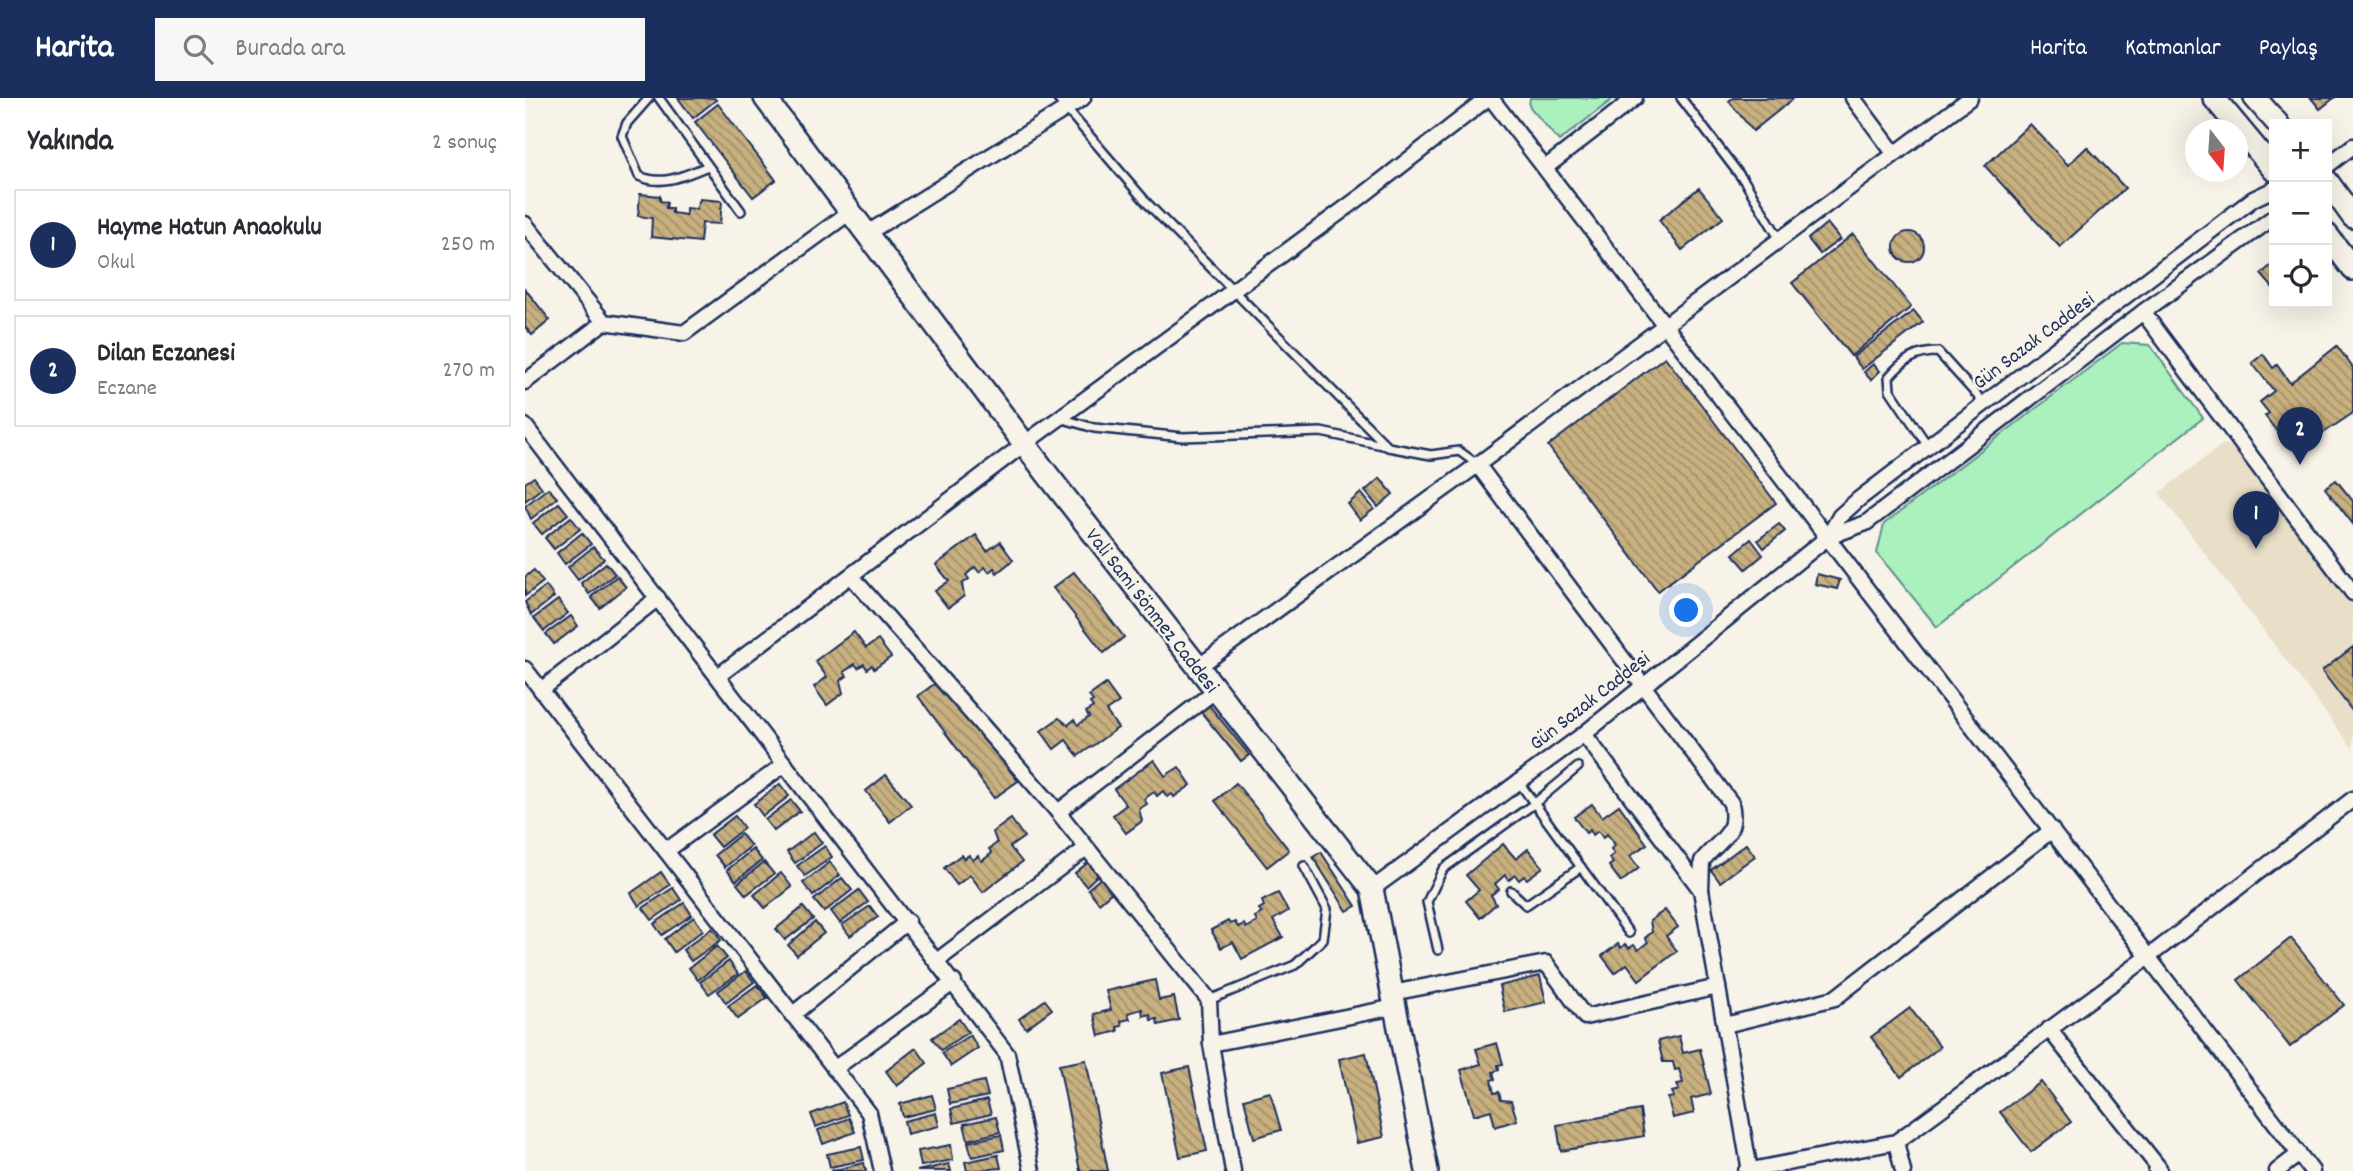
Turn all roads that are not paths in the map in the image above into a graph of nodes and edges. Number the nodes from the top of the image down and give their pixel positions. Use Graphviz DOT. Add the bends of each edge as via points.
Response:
graph roads {
  1 [pos="649,98"];
  2 [pos="659,98"];
  3 [pos="765,98"];
  4 [pos="1083,98"];
  5 [pos="1489,98"];
  6 [pos="1635,98"];
  7 [pos="1681,98"];
  8 [pos="1853,98"];
  9 [pos="1970,98"];
  10 [pos="2214,98"];
  11 [pos="2255,98"];
  12 [pos="1061,104"];
  13 [pos="2274,119"];
  14 [pos="2353,146"];
  15 [pos="1894,153"];
  16 [pos="2332,162"];
  17 [pos="2269,164"];
  18 [pos="708,166"];
  19 [pos="1545,168"];
  20 [pos="2328,182"];
  21 [pos="2269,191"];
  22 [pos="741,211"];
  23 [pos="850,212"];
  24 [pos="2353,216"];
  25 [pos="2269,221"];
  26 [pos="525,224"];
  27 [pos="866,234"];
  28 [pos="1779,238"];
  29 [pos="2332,241"];
  30 [pos="2353,268"];
  31 [pos="1232,292"];
  32 [pos="2143,312"];
  33 [pos="604,322"];
  34 [pos="1663,324"];
  35 [pos="525,382"];
  36 [pos="1984,404"];
  37 [pos="1060,418"];
  38 [pos="525,426"];
  39 [pos="1024,444"];
  40 [pos="1928,446"];
  41 [pos="1388,447"];
  42 [pos="1477,464"];
  43 [pos="1828,537"];
  44 [pos="852,577"];
  45 [pos="2353,593"];
  46 [pos="658,598"];
  47 [pos="1198,667"];
  48 [pos="525,669"];
  49 [pos="718,676"];
  50 [pos="1642,686"];
  51 [pos="541,690"];
  52 [pos="1216,690"];
  53 [pos="1584,734"];
  54 [pos="785,764"];
  55 [pos="1578,767"];
  56 [pos="1518,781"];
  57 [pos="2353,799"];
  58 [pos="1535,803"];
  59 [pos="1058,812"];
  60 [pos="2052,831"];
  61 [pos="1086,849"];
  62 [pos="666,851"];
  63 [pos="1304,866"];
  64 [pos="1581,867"];
  65 [pos="1371,889"];
  66 [pos="1701,890"];
  67 [pos="1511,891"];
  68 [pos="908,921"];
  69 [pos="1629,933"];
  70 [pos="1438,950"];
  71 [pos="2148,957"];
  72 [pos="938,960"];
  73 [pos="954,982"];
  74 [pos="1718,987"];
  75 [pos="1209,1000"];
  76 [pos="1393,1000"];
  77 [pos="793,1015"];
  78 [pos="1725,1025"];
  79 [pos="2049,1030"];
  80 [pos="1211,1044"];
  81 [pos="834,1069"];
  82 [pos="1896,1142"];
  83 [pos="2299,1154"];
  84 [pos="882,1171"];
  85 [pos="1032,1171"];
  86 [pos="1233,1171"];
  87 [pos="1427,1171"];
  88 [pos="1749,1171"];
  89 [pos="1903,1171"];
  90 [pos="2156,1171"];
  91 [pos="2277,1171"];
  92 [pos="2312,1171"];
  1 -- 18 [label="lane" via="622,136 639,176 653,182 671,180"];
  2 -- 18 [label="lane"];
  3 -- 23 [label="main road, Vali Sami Sönmez Caddesi"];
  4 -- 12 [label="street"];
  5 -- 19 [label="street"];
  5 -- 31 [label="street"];
  6 -- 19 [label="street"];
  7 -- 28 [label="lane" via="1745,182"];
  8 -- 15 [label="street"];
  9 -- 15 [label="street"];
  10 -- 17 [label="main road"];
  11 -- 13 [label="main road"];
  12 -- 27 [label="street"];
  12 -- 31 [label="lane"];
  14 -- 16 [label="street"];
  15 -- 28 [label="street"];
  18 -- 22 [label="lane"];
  19 -- 34 [label="street"];
  20 -- 24 [label="main road"];
  21 -- 36 [label="street, Gün Sazak Caddesi"];
  23 -- 27 [label="main road, Vali Sami Sönmez Caddesi"];
  23 -- 33 [label="street" via="684,333"];
  25 -- 32 [label="street, Gün Sazak Caddesi"];
  26 -- 33 [label="street"];
  27 -- 39 [label="main road, Vali Sami Sönmez Caddesi"];
  28 -- 34 [label="street"];
  29 -- 30 [label="main road"];
  31 -- 37 [label="street"];
  31 -- 41 [label="lane"];
  32 -- 43 [label="street, Gün Sazak Caddesi" via="1866,523"];
  32 -- 45 [label="street"];
  33 -- 35 [label="street"];
  34 -- 42 [label="street"];
  34 -- 43 [label="street"];
  36 -- 40 [label="street, Gün Sazak Caddesi"];
  36 -- 40 [label="lane" via="1938,352 1922,352 1902,362 1889,377 1890,390"];
  37 -- 39 [label="street"];
  37 -- 41 [label="lane" via="1094,428 1183,437 1321,432"];
  38 -- 46 [label="street"];
  39 -- 44 [label="street"];
  39 -- 47 [label="main road, Vali Sami Sönmez Caddesi"];
  40 -- 43 [label="street, Gün Sazak Caddesi" via="1840,516"];
  41 -- 42 [label="lane" via="1431,455 1459,451"];
  42 -- 47 [label="street"];
  42 -- 50 [label="street"];
  43 -- 50 [label="street, Gün Sazak Caddesi"];
  43 -- 60 [label="street"];
  44 -- 49 [label="street"];
  44 -- 59 [label="street"];
  46 -- 49 [label="street"];
  46 -- 51 [label="street"];
  47 -- 52 [label="main road, Vali Sami Sönmez Caddesi"];
  48 -- 51 [label="street"];
  49 -- 54 [label="street"];
  50 -- 53 [label="street, Gün Sazak Caddesi"];
  50 -- 66 [label="street" via="1731,803 1735,819 1730,834 1702,861"];
  51 -- 62 [label="street"];
  52 -- 59 [label="street"];
  52 -- 65 [label="main road, Vali Sami Sönmez Caddesi"];
  53 -- 56 [label="street, Gün Sazak Caddesi"];
  53 -- 66 [label="street"];
  54 -- 62 [label="street"];
  54 -- 68 [label="street"];
  55 -- 58 [label="lane"];
  56 -- 58 [label="lane"];
  56 -- 65 [label="street, Gün Sazak Caddesi"];
  57 -- 71 [label="street"];
  58 -- 64 [label="lane"];
  58 -- 70 [label="lane" via="1443,869 1427,902"];
  59 -- 61 [label="street"];
  60 -- 71 [label="street"];
  60 -- 78 [label="street" via="1835,998"];
  61 -- 72 [label="street"];
  61 -- 75 [label="street"];
  62 -- 77 [label="street"];
  63 -- 75 [label="lane" via="1327,909 1324,939 1295,965"];
  64 -- 67 [label="lane" via="1526,905"];
  64 -- 69 [label="lane"];
  65 -- 76 [label="main road, Vali Sami Sönmez Caddesi"];
  66 -- 74 [label="street"];
  68 -- 72 [label="street"];
  68 -- 77 [label="street"];
  71 -- 79 [label="street"];
  71 -- 83 [label="street"];
  72 -- 73 [label="street"];
  73 -- 81 [label="street"];
  73 -- 85 [label="street" via="1007,1054"];
  74 -- 76 [label="street" via="1585,1017 1546,962"];
  74 -- 78 [label="street"];
  75 -- 80 [label="street"];
  76 -- 80 [label="street"];
  76 -- 87 [label="main road, Vali Sami Sönmez Caddesi"];
  77 -- 81 [label="street"];
  78 -- 88 [label="street"];
  79 -- 82 [label="street"];
  79 -- 90 [label="street" via="2159,1168"];
  80 -- 86 [label="street"];
  81 -- 84 [label="street" via="869,1113"];
  82 -- 88 [label="street"];
  82 -- 89 [label="street"];
  83 -- 91 [label="street"];
  83 -- 92 [label="street"];
}
